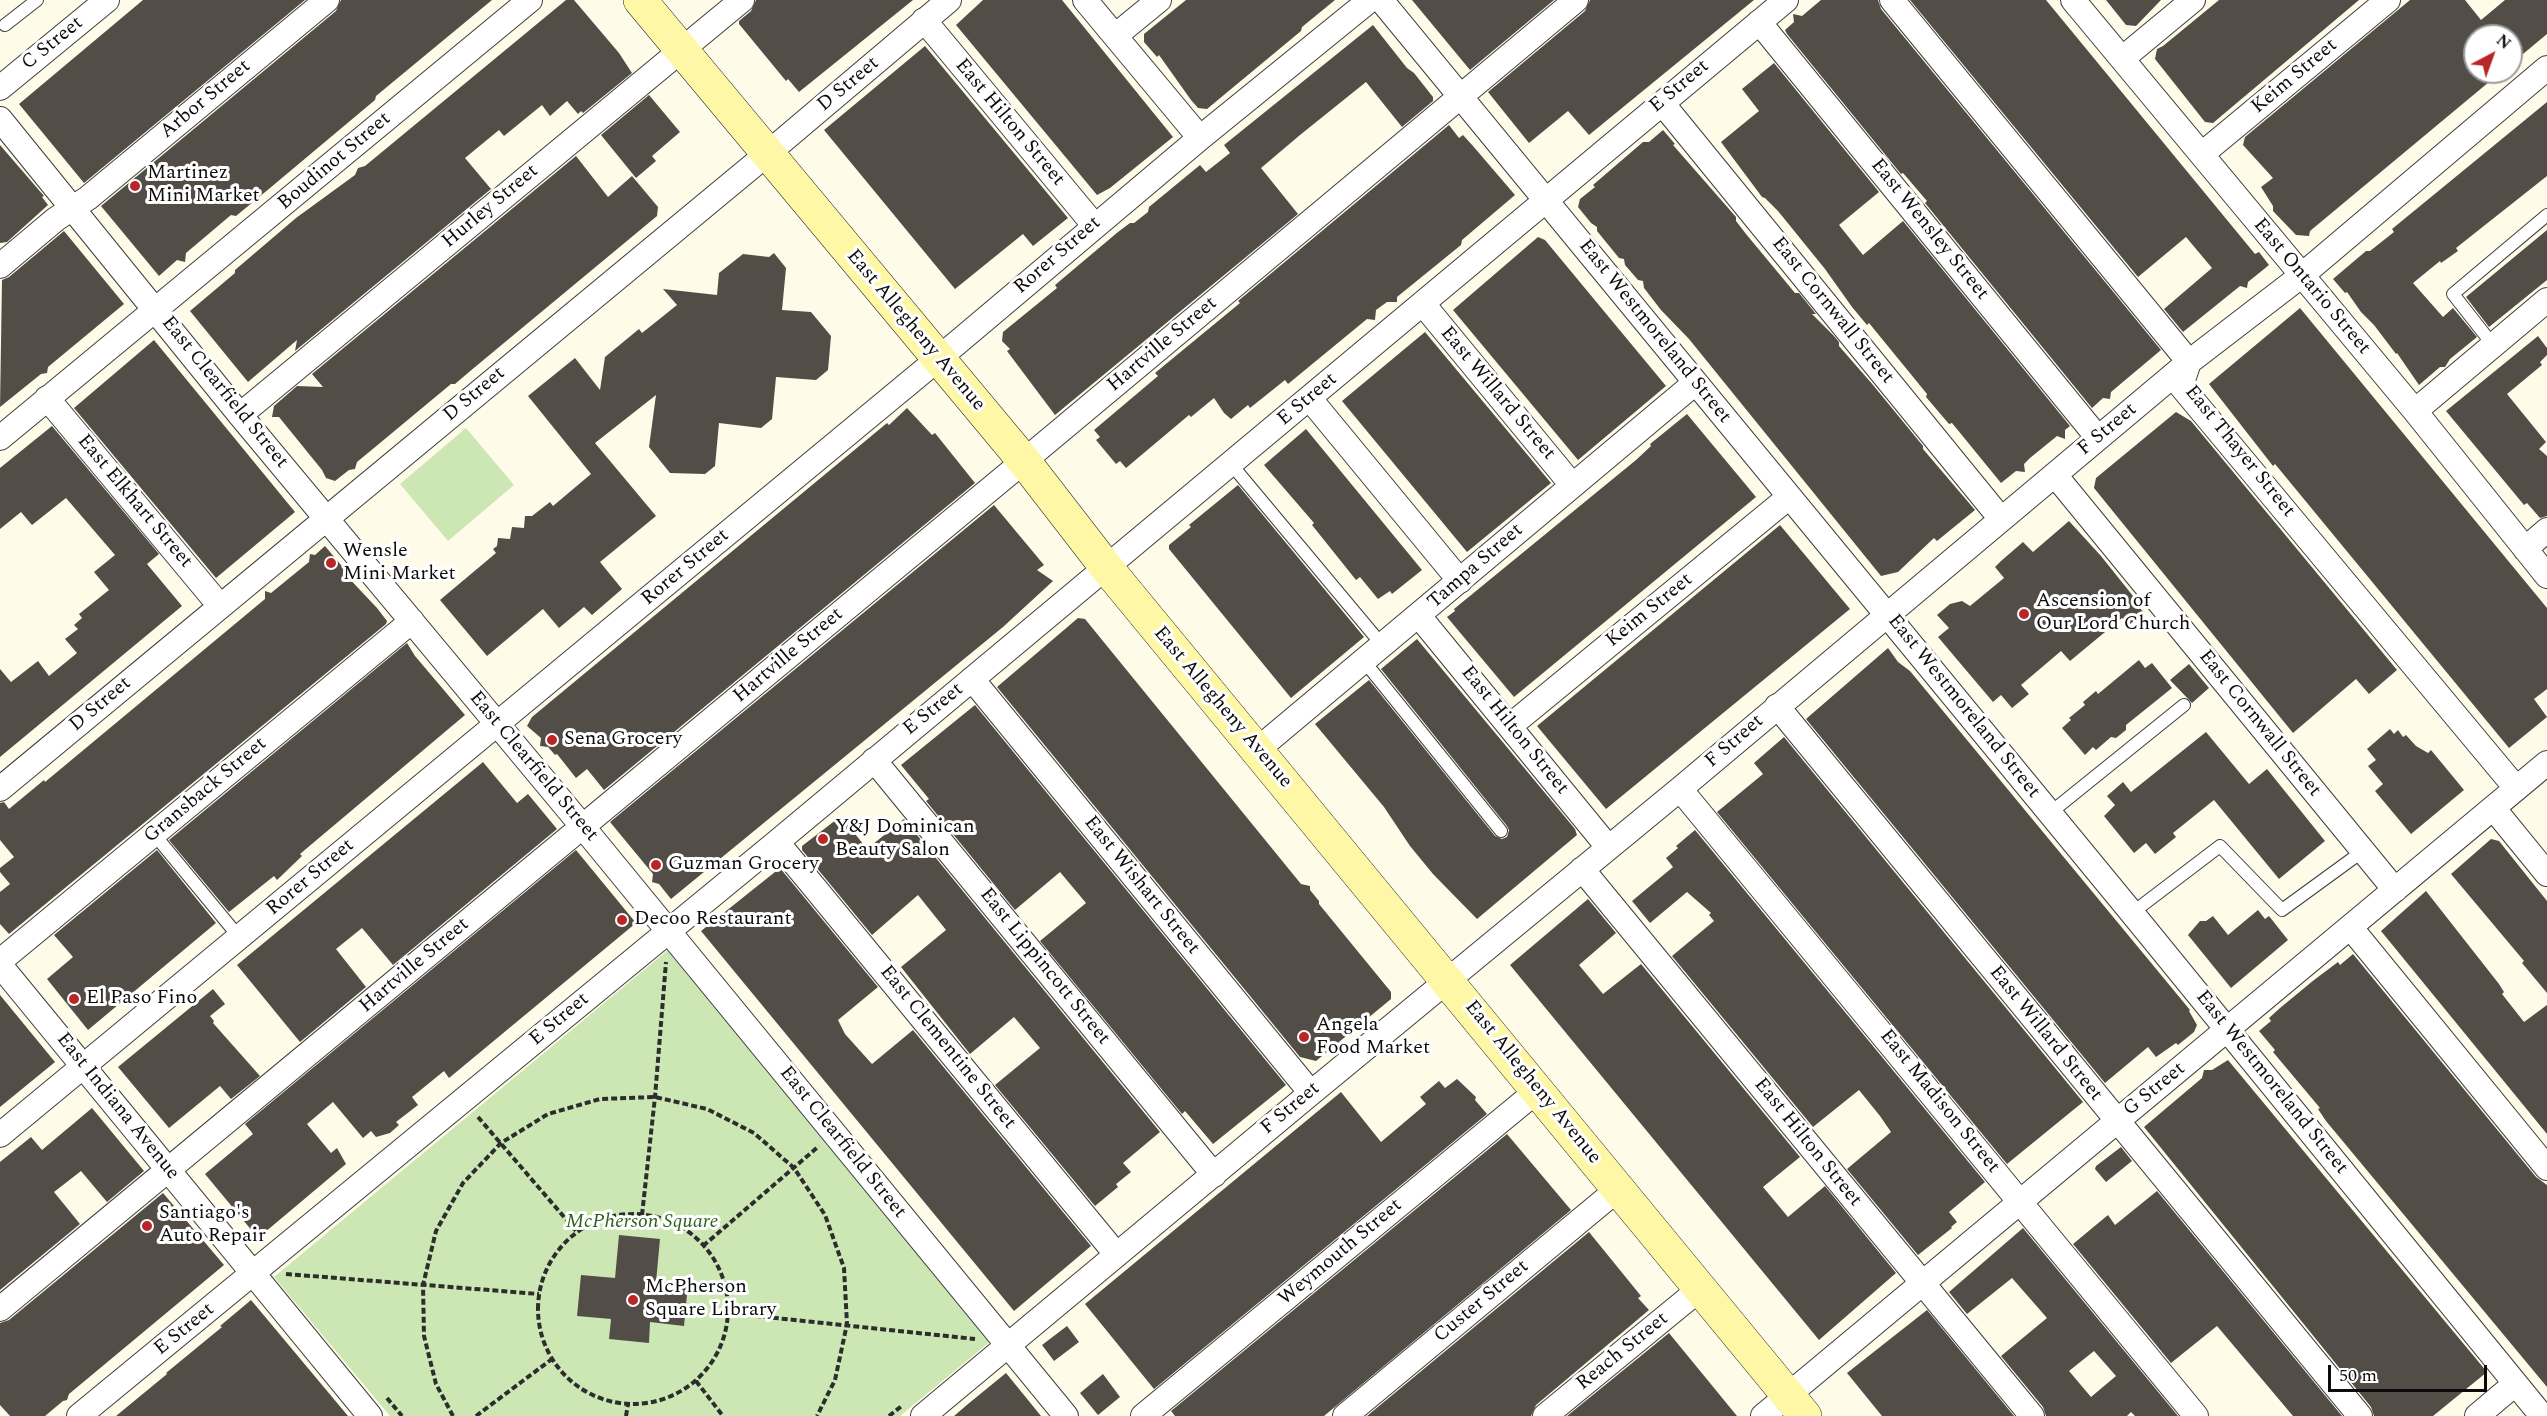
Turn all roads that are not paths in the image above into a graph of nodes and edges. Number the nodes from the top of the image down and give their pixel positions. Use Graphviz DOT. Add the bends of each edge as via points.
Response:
graph roads {
  1 [pos="37,0"];
  2 [pos="327,0"];
  3 [pos="531,0"];
  4 [pos="640,0"];
  5 [pos="742,0"];
  6 [pos="949,0"];
  7 [pos="1085,0"];
  8 [pos="1160,0"];
  9 [pos="1370,0"];
  10 [pos="1381,0"];
  11 [pos="1576,0"];
  12 [pos="1786,0"];
  13 [pos="1892,0"];
  14 [pos="2073,0"];
  15 [pos="2193,0"];
  16 [pos="2388,0"];
  17 [pos="104,1"];
  18 [pos="924,20"];
  19 [pos="1759,22"];
  20 [pos="5,25"];
  21 [pos="1115,36"];
  22 [pos="682,50"];
  23 [pos="2123,58"];
  24 [pos="2547,68"];
  25 [pos="0,88"];
  26 [pos="1461,96"];
  27 [pos="1662,103"];
  28 [pos="0,119"];
  29 [pos="1200,138"];
  30 [pos="767,154"];
  31 [pos="2202,154"];
  32 [pos="1546,200"];
  33 [pos="72,209"];
  34 [pos="2547,215"];
  35 [pos="1094,225"];
  36 [pos="0,266"];
  37 [pos="2301,276"];
  38 [pos="2547,300"];
  39 [pos="1423,304"];
  40 [pos="156,311"];
  41 [pos="2493,345"];
  42 [pos="938,359"];
  43 [pos="2189,362"];
  44 [pos="1695,383"];
  45 [pos="47,398"];
  46 [pos="1310,399"];
  47 [pos="2415,411"];
  48 [pos="240,415"];
  49 [pos="0,438"];
  50 [pos="2098,438"];
  51 [pos="1024,461"];
  52 [pos="1231,464"];
  53 [pos="2055,475"];
  54 [pos="1572,485"];
  55 [pos="1789,497"];
  56 [pos="327,517"];
  57 [pos="2001,519"];
  58 [pos="2547,530"];
  59 [pos="2525,549"];
  60 [pos="1106,567"];
  61 [pos="2547,576"];
  62 [pos="1460,581"];
  63 [pos="220,606"];
  64 [pos="1886,614"];
  65 [pos="1419,616"];
  66 [pos="412,621"];
  67 [pos="1383,646"];
  68 [pos="1364,661"];
  69 [pos="972,679"];
  70 [pos="2184,705"];
  71 [pos="1777,706"];
  72 [pos="497,724"];
  73 [pos="1510,726"];
  74 [pos="1257,750"];
  75 [pos="874,760"];
  76 [pos="2547,764"];
  77 [pos="2516,788"];
  78 [pos="0,789"];
  79 [pos="1680,789"];
  80 [pos="2494,809"];
  81 [pos="2050,813"];
  82 [pos="583,827"];
  83 [pos="1501,831"];
  84 [pos="154,834"];
  85 [pos="777,842"];
  86 [pos="1608,847"];
  87 [pos="2364,851"];
  88 [pos="1582,869"];
  89 [pos="2547,874"];
  90 [pos="2395,890"];
  91 [pos="2132,913"];
  92 [pos="2351,928"];
  93 [pos="668,931"];
  94 [pos="239,937"];
  95 [pos="0,963"];
  96 [pos="1448,982"];
  97 [pos="2228,1030"];
  98 [pos="83,1066"];
  99 [pos="1538,1089"];
  100 [pos="1311,1092"];
  101 [pos="2117,1121"];
  102 [pos="0,1135"];
  103 [pos="2547,1168"];
  104 [pos="168,1170"];
  105 [pos="1214,1175"];
  106 [pos="1618,1189"];
  107 [pos="2020,1201"];
  108 [pos="1116,1254"];
  109 [pos="252,1275"];
  110 [pos="1923,1284"];
  111 [pos="1701,1288"];
  112 [pos="0,1309"];
  113 [pos="1007,1345"];
  114 [pos="2515,1384"];
  115 [pos="914,1409"];
  116 [pos="1785,1409"];
  117 [pos="79,1416"];
  118 [pos="370,1416"];
  119 [pos="1066,1416"];
  120 [pos="1143,1416"];
  121 [pos="1345,1416"];
  122 [pos="1545,1416"];
  123 [pos="2031,1416"];
  124 [pos="2196,1416"];
  125 [pos="2360,1416"];
  126 [pos="2477,1416"];
  127 [pos="2542,1416"];
  1 -- 20 [label="lane"];
  2 -- 33 [label="street, Arbor Street"];
  3 -- 40 [label="street, Boudinot Street"];
  4 -- 22 [label="main road, East Allegheny Avenue"];
  5 -- 22 [label="street, Hurley Street"];
  6 -- 18 [label="street, D Street"];
  7 -- 21 [label="street"];
  8 -- 21 [label="street"];
  9 -- 29 [label="street, Rorer Street"];
  10 -- 26 [label="street, East Westmoreland Street"];
  11 -- 26 [label="street, Hartville Street"];
  12 -- 19 [label="street, E Street"];
  13 -- 43 [label="street, East Thayer Street"];
  14 -- 23 [label="street, East Ontario Street"];
  15 -- 23 [label="street"];
  16 -- 31 [label="street, Keim Street"];
  17 -- 25 [label="street, C Street"];
  18 -- 30 [label="street, D Street"];
  18 -- 35 [label="street, East Hilton Street"];
  19 -- 27 [label="street, E Street"];
  19 -- 50 [label="street, East Wensley Street"];
  21 -- 29 [label="street"];
  22 -- 30 [label="main road, East Allegheny Avenue"];
  22 -- 48 [label="street, Hurley Street"];
  23 -- 31 [label="street, East Ontario Street"];
  24 -- 37 [label="street, F Street"];
  26 -- 32 [label="street, East Westmoreland Street"];
  26 -- 51 [label="street, Hartville Street"];
  27 -- 32 [label="street, E Street"];
  27 -- 57 [label="street, East Cornwall Street"];
  28 -- 33 [label="street, East Clearfield Street"];
  29 -- 35 [label="street, Rorer Street"];
  30 -- 42 [label="main road, East Allegheny Avenue"];
  30 -- 56 [label="street, D Street"];
  31 -- 37 [label="street, East Ontario Street"];
  32 -- 39 [label="street, E Street"];
  32 -- 44 [label="street, East Westmoreland Street"];
  33 -- 36 [label="street, Arbor Street"];
  33 -- 40 [label="street, East Clearfield Street"];
  34 -- 41 [label="lane" via="2453,294"];
  35 -- 42 [label="street, Rorer Street"];
  37 -- 43 [label="street, F Street"];
  37 -- 47 [label="street, East Ontario Street"];
  38 -- 41 [label="street"];
  39 -- 46 [label="street, E Street"];
  39 -- 54 [label="street, East Willard Street"];
  40 -- 45 [label="street, Boudinot Street"];
  40 -- 48 [label="street, East Clearfield Street"];
  41 -- 47 [label="street"];
  42 -- 51 [label="main road, East Allegheny Avenue"];
  42 -- 72 [label="street, Rorer Street"];
  43 -- 50 [label="street, F Street"];
  43 -- 77 [label="street, East Thayer Street" via="2181,386"];
  44 -- 54 [label="street, Tampa Street"];
  44 -- 55 [label="street, East Westmoreland Street"];
  45 -- 49 [label="street, Boudinot Street"];
  45 -- 63 [label="street, East Elkhart Street"];
  46 -- 52 [label="street, E Street"];
  46 -- 62 [label="street"];
  47 -- 59 [label="street, East Ontario Street"];
  48 -- 56 [label="street, East Clearfield Street"];
  50 -- 53 [label="street, F Street"];
  51 -- 60 [label="main road, East Allegheny Avenue"];
  51 -- 82 [label="street, Hartville Street"];
  52 -- 60 [label="street, E Street"];
  52 -- 67 [label="lane"];
  53 -- 57 [label="street, F Street"];
  53 -- 87 [label="street, East Cornwall Street"];
  54 -- 62 [label="street, Tampa Street"];
  55 -- 64 [label="street, East Westmoreland Street"];
  55 -- 73 [label="street, Keim Street"];
  56 -- 63 [label="street, D Street"];
  56 -- 66 [label="street, East Clearfield Street"];
  57 -- 64 [label="street, F Street"];
  58 -- 59 [label="street"];
  59 -- 61 [label="street, East Ontario Street"];
  60 -- 69 [label="street, E Street"];
  60 -- 74 [label="main road, East Allegheny Avenue"];
  62 -- 65 [label="street, Tampa Street"];
  63 -- 78 [label="street, D Street"];
  64 -- 71 [label="street, F Street"];
  64 -- 81 [label="street, East Westmoreland Street"];
  65 -- 67 [label="street, Tampa Street"];
  65 -- 73 [label="street, East Hilton Street"];
  66 -- 72 [label="street, East Clearfield Street"];
  66 -- 84 [label="street, Gransback Street"];
  67 -- 68 [label="street, Tampa Street"];
  68 -- 74 [label="street, Tampa Street"];
  68 -- 83 [label="lane"];
  69 -- 75 [label="street, E Street"];
  69 -- 100 [label="street, East Wishart Street"];
  70 -- 81 [label="lane"];
  71 -- 79 [label="street, F Street"];
  71 -- 101 [label="street, East Willard Street"];
  72 -- 82 [label="street, East Clearfield Street"];
  72 -- 94 [label="street, Rorer Street"];
  73 -- 86 [label="street, East Hilton Street"];
  74 -- 96 [label="main road, East Allegheny Avenue"];
  75 -- 85 [label="street, E Street"];
  75 -- 105 [label="street, East Lippincott Street"];
  76 -- 77 [label="street, G Street"];
  77 -- 80 [label="street, G Street"];
  79 -- 86 [label="street, F Street"];
  79 -- 107 [label="street, East Madison Street"];
  80 -- 89 [label="street"];
  80 -- 90 [label="street, G Street"];
  81 -- 91 [label="street, East Westmoreland Street"];
  82 -- 93 [label="street, East Clearfield Street"];
  82 -- 104 [label="street, Hartville Street"];
  84 -- 94 [label="lane"];
  84 -- 95 [label="street, Gransback Street"];
  85 -- 93 [label="street, E Street"];
  85 -- 108 [label="street, East Clementine Street"];
  86 -- 88 [label="street, F Street"];
  87 -- 90 [label="street, East Cornwall Street"];
  87 -- 91 [label="lane" via="2282,910 2220,846"];
  88 -- 96 [label="street, F Street"];
  88 -- 110 [label="street, East Hilton Street"];
  90 -- 92 [label="street, G Street"];
  91 -- 97 [label="street, East Westmoreland Street"];
  92 -- 97 [label="street, G Street"];
  92 -- 103 [label="street"];
  93 -- 109 [label="street, E Street"];
  93 -- 113 [label="street, East Clearfield Street"];
  94 -- 98 [label="street, Rorer Street"];
  95 -- 98 [label="street, East Indiana Avenue"];
  96 -- 99 [label="main road, East Allegheny Avenue"];
  96 -- 100 [label="street, F Street"];
  97 -- 101 [label="street, G Street"];
  97 -- 114 [label="street, East Westmoreland Street"];
  98 -- 102 [label="street, Rorer Street"];
  98 -- 104 [label="street, East Indiana Avenue"];
  99 -- 106 [label="main road, East Allegheny Avenue"];
  99 -- 120 [label="street, Weymouth Street"];
  100 -- 105 [label="street, F Street"];
  101 -- 107 [label="street, G Street"];
  101 -- 125 [label="street, East Willard Street"];
  104 -- 109 [label="street, East Indiana Avenue"];
  104 -- 112 [label="street, Hartville Street"];
  105 -- 108 [label="street, F Street"];
  106 -- 111 [label="main road, East Allegheny Avenue"];
  106 -- 121 [label="street, Custer Street"];
  107 -- 110 [label="street, G Street"];
  107 -- 124 [label="street, East Madison Street"];
  108 -- 113 [label="street, F Street"];
  109 -- 117 [label="street, E Street"];
  109 -- 118 [label="street, East Indiana Avenue"];
  110 -- 116 [label="street, G Street"];
  110 -- 123 [label="street, East Hilton Street"];
  111 -- 116 [label="main road, East Allegheny Avenue"];
  111 -- 122 [label="street, Reach Street"];
  113 -- 115 [label="street, F Street"];
  113 -- 119 [label="street, East Clearfield Street"];
  114 -- 126 [label="street"];
  114 -- 127 [label="street, East Westmoreland Street"];
}
